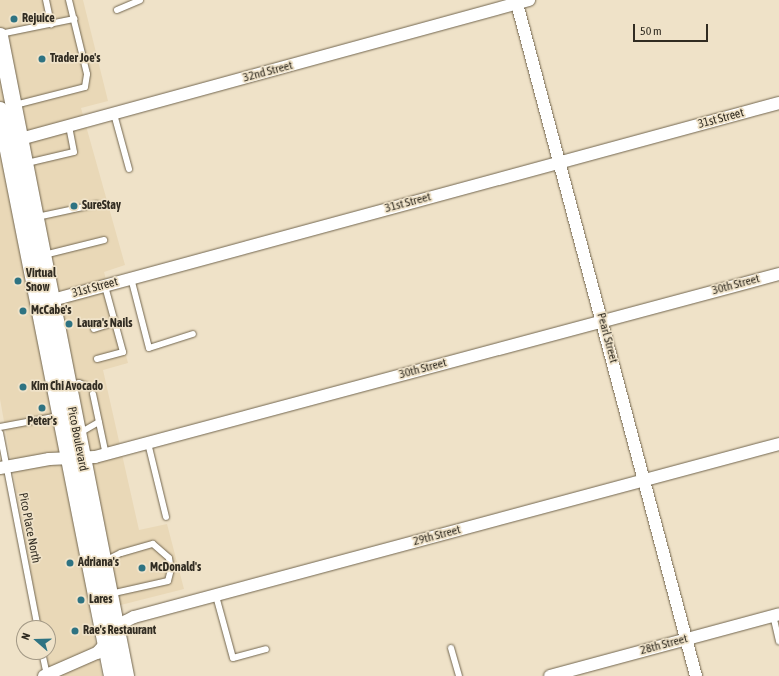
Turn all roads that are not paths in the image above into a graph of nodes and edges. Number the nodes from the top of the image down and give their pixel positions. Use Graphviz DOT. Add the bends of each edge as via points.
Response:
graph roads {
  1 [pos="46,0"];
  2 [pos="69,0"];
  3 [pos="140,0"];
  4 [pos="529,0"];
  5 [pos="516,2"];
  6 [pos="118,10"];
  7 [pos="74,19"];
  8 [pos="51,24"];
  9 [pos="0,35"];
  10 [pos="779,104"];
  11 [pos="7,108"];
  12 [pos="114,114"];
  13 [pos="69,126"];
  14 [pos="13,141"];
  15 [pos="559,162"];
  16 [pos="25,164"];
  17 [pos="129,169"];
  18 [pos="97,204"];
  19 [pos="35,218"];
  20 [pos="104,240"];
  21 [pos="42,256"];
  22 [pos="779,274"];
  23 [pos="131,278"];
  24 [pos="104,286"];
  25 [pos="43,302"];
  26 [pos="602,320"];
  27 [pos="115,322"];
  28 [pos="94,330"];
  29 [pos="193,334"];
  30 [pos="97,359"];
  31 [pos="66,385"];
  32 [pos="59,416"];
  33 [pos="99,422"];
  34 [pos="0,427"];
  35 [pos="0,433"];
  36 [pos="77,434"];
  37 [pos="148,443"];
  38 [pos="779,444"];
  39 [pos="106,454"];
  40 [pos="74,458"];
  41 [pos="3,468"];
  42 [pos="644,480"];
  43 [pos="166,517"];
  44 [pos="102,562"];
  45 [pos="108,595"];
  46 [pos="216,596"];
  47 [pos="776,615"];
  48 [pos="36,620"];
  49 [pos="117,632"];
  50 [pos="686,639"];
  51 [pos="779,641"];
  52 [pos="105,646"];
  53 [pos="451,648"];
  54 [pos="266,649"];
  55 [pos="43,660"];
  56 [pos="45,675"];
  57 [pos="112,676"];
  58 [pos="126,676"];
  59 [pos="459,676"];
  60 [pos="550,676"];
  61 [pos="696,676"];
  1 -- 8 [label="lane"];
  2 -- 7 [label="lane"];
  3 -- 6 [label="lane"];
  4 -- 5 [label="street, 32nd Street"];
  5 -- 12 [label="street, 32nd Street"];
  5 -- 15 [label="street, Pearl Street"];
  7 -- 8 [label="lane"];
  7 -- 11 [label="lane" via="87,74 85,87"];
  8 -- 9 [label="lane"];
  9 -- 11 [label="main road, Pico Boulevard"];
  10 -- 15 [label="street, 31st Street"];
  11 -- 14 [label="main road, Pico Boulevard"];
  12 -- 13 [label="street, 32nd Street"];
  12 -- 17 [label="lane"];
  13 -- 14 [label="street, 32nd Street"];
  13 -- 16 [label="lane" via="74,152"];
  14 -- 16 [label="main road, Pico Boulevard"];
  14 -- 25 [label="main road, Pico Boulevard"];
  15 -- 23 [label="street, 31st Street"];
  15 -- 26 [label="street, Pearl Street"];
  16 -- 19 [label="main road, Pico Boulevard"];
  18 -- 19 [label="lane"];
  19 -- 21 [label="main road, Pico Boulevard"];
  20 -- 21 [label="lane"];
  21 -- 25 [label="main road, Pico Boulevard"];
  22 -- 26 [label="street, 30th Street"];
  23 -- 24 [label="street, 31st Street"];
  23 -- 29 [label="lane" via="149,348"];
  24 -- 25 [label="street, 31st Street"];
  24 -- 27 [label="lane"];
  25 -- 31 [label="main road, Pico Boulevard"];
  25 -- 32 [label="main road, Pico Boulevard"];
  26 -- 37 [label="street, 30th Street"];
  26 -- 42 [label="street, Pearl Street"];
  27 -- 28 [label="lane"];
  27 -- 30 [label="lane" via="123,352"];
  31 -- 33 [label="lane" via="79,383 92,391"];
  31 -- 36 [label="main road, Pico Boulevard"];
  32 -- 34 [label="lane"];
  32 -- 40 [label="main road, Pico Boulevard"];
  33 -- 36 [label="lane"];
  33 -- 39 [label="lane"];
  35 -- 41 [label="lane, Pico Place North"];
  36 -- 40 [label="main road, Pico Boulevard"];
  37 -- 39 [label="street, 30th Street"];
  37 -- 43 [label="lane"];
  38 -- 42 [label="street, 29th Street"];
  39 -- 40 [label="street, 30th Street"];
  40 -- 41 [label="street, 30th Street"];
  40 -- 44 [label="main road, Pico Boulevard"];
  40 -- 52 [label="main road, Pico Boulevard"];
  41 -- 48 [label="lane, Pico Place North"];
  42 -- 46 [label="street, 29th Street"];
  42 -- 50 [label="street, Pearl Street"];
  44 -- 45 [label="main road, Pico Boulevard"];
  44 -- 45 [label="lane" via="153,544 169,558 168,581"];
  45 -- 49 [label="main road, Pico Boulevard"];
  46 -- 49 [label="street, 29th Street" via="134,617"];
  46 -- 54 [label="lane" via="233,658"];
  47 -- 50 [label="street, 28th Street"];
  47 -- 51 [label="lane"];
  49 -- 52 [label="street, 29th Street"];
  49 -- 58 [label="main road, Pico Boulevard"];
  50 -- 60 [label="street, 28th Street"];
  50 -- 61 [label="street, Pearl Street"];
  52 -- 56 [label="street"];
  52 -- 57 [label="main road, Pico Boulevard"];
  53 -- 59 [label="lane"];
  55 -- 56 [label="lane"];
}
